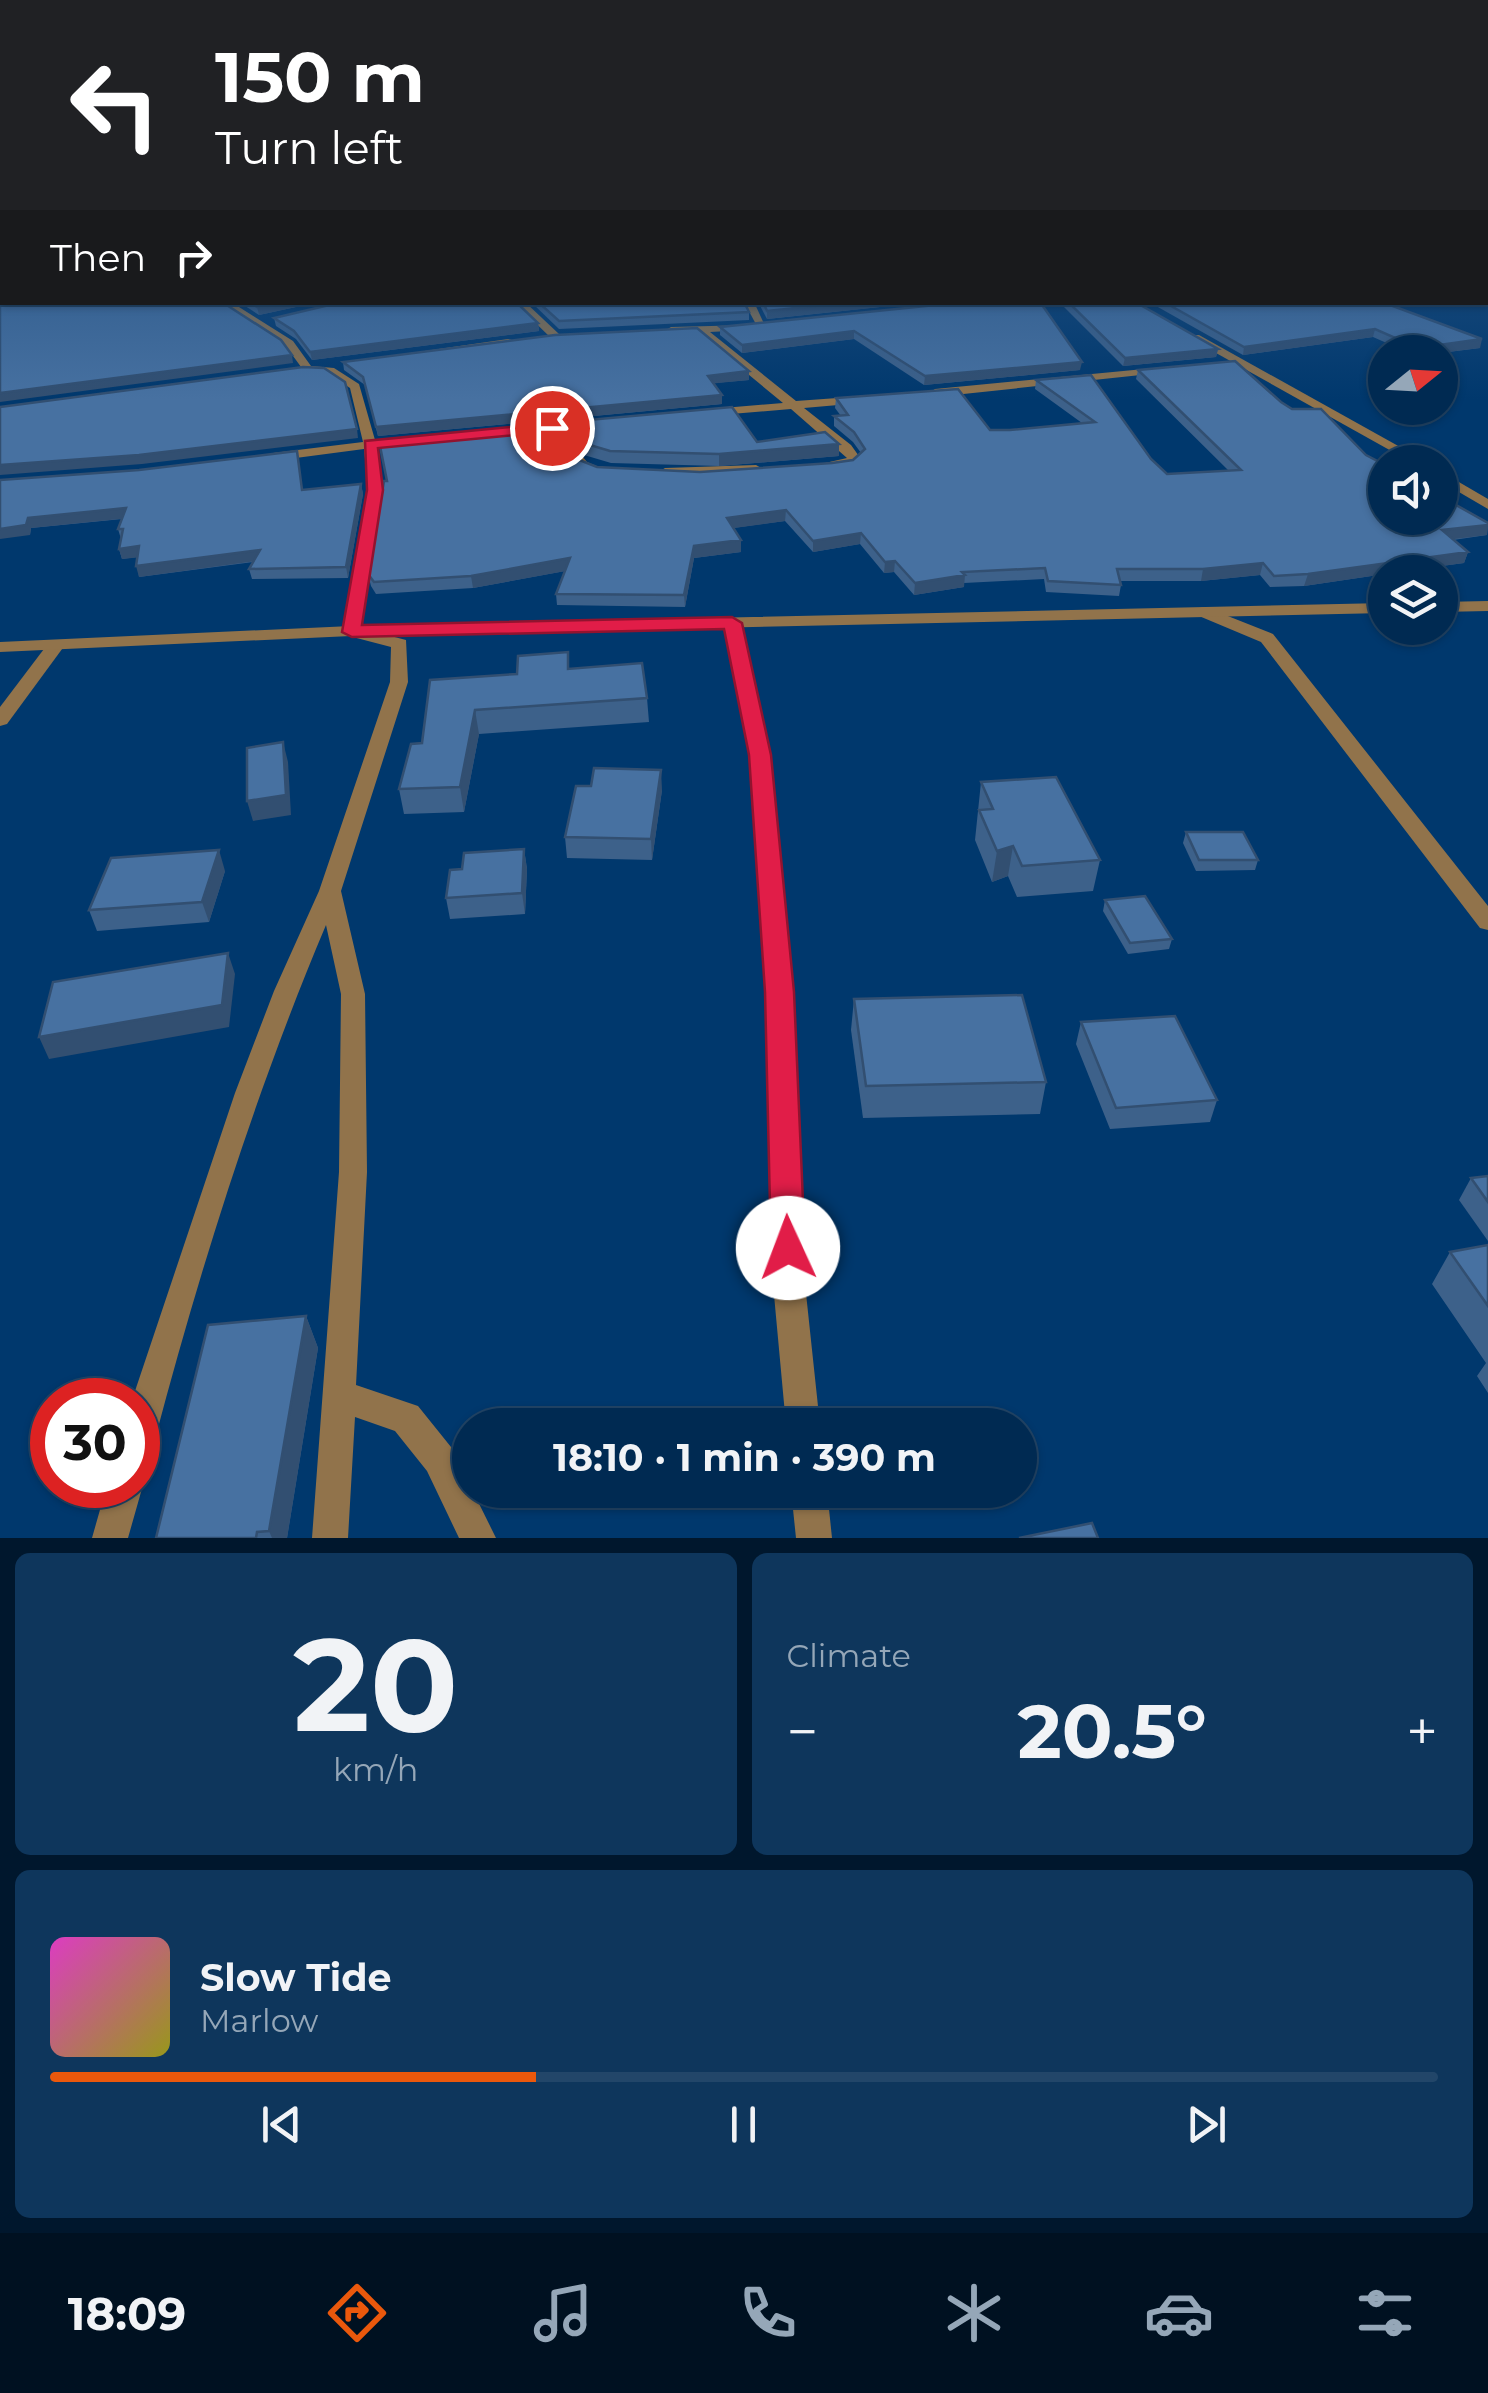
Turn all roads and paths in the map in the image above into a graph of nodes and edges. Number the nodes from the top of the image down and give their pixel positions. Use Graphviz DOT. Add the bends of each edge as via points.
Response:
graph roads {
  1 [pos="229,305"];
  2 [pos="522,305"];
  3 [pos="750,305"];
  4 [pos="280,318"];
  5 [pos="260,322"];
  6 [pos="780,324"];
  7 [pos="762,326"];
  8 [pos="1179,328"];
  9 [pos="700,329"];
  10 [pos="664,331"];
  11 [pos="555,336"];
  12 [pos="573,336"];
  13 [pos="536,338"];
  14 [pos="517,340"];
  15 [pos="384,358"];
  16 [pos="1242,362"];
  17 [pos="346,363"];
  18 [pos="1214,365"];
  19 [pos="1182,368"];
  20 [pos="308,369"];
  21 [pos="290,371"];
  22 [pos="926,394"];
  23 [pos="868,399"];
  24 [pos="792,405"];
  25 [pos="700,414"];
  26 [pos="607,422"];
  27 [pos="552,428"];
  28 [pos="515,431"];
  29 [pos="406,441"];
  30 [pos="370,444"];
  31 [pos="1390,445"];
  32 [pos="259,459"];
  33 [pos="812,466"];
  34 [pos="774,468"];
  35 [pos="617,472"];
  36 [pos="649,473"];
  37 [pos="1458,486"];
  38 [pos="1488,504"];
  39 [pos="1488,606"];
  40 [pos="1458,607"];
  41 [pos="1368,608"];
  42 [pos="1204,612"];
  43 [pos="732,623"];
  44 [pos="352,632"];
  45 [pos="56,645"];
  46 [pos="0,647"];
  47 [pos="0,720"];
  48 [pos="330,891"];
  49 [pos="1488,922"];
  50 [pos="155,1378"];
  51 [pos="338,1395"];
  52 [pos="801,1408"];
  53 [pos="118,1508"];
  54 [pos="811,1508"];
  55 [pos="110,1538"];
  56 [pos="330,1538"];
  57 [pos="478,1538"];
  58 [pos="814,1538"];
  1 -- 5 [label="street"];
  2 -- 11 [label="street"];
  3 -- 7 [label="street"];
  4 -- 5 [label="street"];
  5 -- 20 [label="street"];
  6 -- 7 [label="street"];
  7 -- 9 [label="street"];
  8 -- 16 [label="street"];
  9 -- 10 [label="street"];
  9 -- 24 [label="street"];
  11 -- 12 [label="street"];
  11 -- 13 [label="street"];
  14 -- 15 [label="street"];
  16 -- 18 [label="street"];
  16 -- 31 [label="street"];
  17 -- 20 [label="street"];
  19 -- 22 [label="street"];
  20 -- 21 [label="street"];
  20 -- 30 [label="street" via="330,370 355,386"];
  23 -- 24 [label="street"];
  24 -- 25 [label="street"];
  24 -- 33 [label="street" via="854,460"];
  26 -- 27 [label="street"];
  27 -- 28 [label="street"];
  27 -- 35 [label="street" via="582,465"];
  29 -- 30 [label="street"];
  30 -- 32 [label="street"];
  30 -- 44 [label="street" via="375,490"];
  34 -- 36 [label="street"];
  37 -- 38 [label="street"];
  39 -- 40 [label="street"];
  41 -- 42 [label="street"];
  42 -- 43 [label="street"];
  42 -- 49 [label="street" via="1268,638"];
  43 -- 44 [label="street"];
  43 -- 52 [label="street" via="760,755"];
  44 -- 45 [label="street"];
  44 -- 48 [label="street" via="400,644 400,682"];
  45 -- 46 [label="street"];
  45 -- 47 [label="street"];
  48 -- 50 [label="street" via="254,1075"];
  48 -- 51 [label="street" via="353,994 353,1172"];
  51 -- 56 [label="street"];
  51 -- 57 [label="street" via="406,1418 439,1459"];
  53 -- 55 [label="street"];
  54 -- 58 [label="street"];
}
